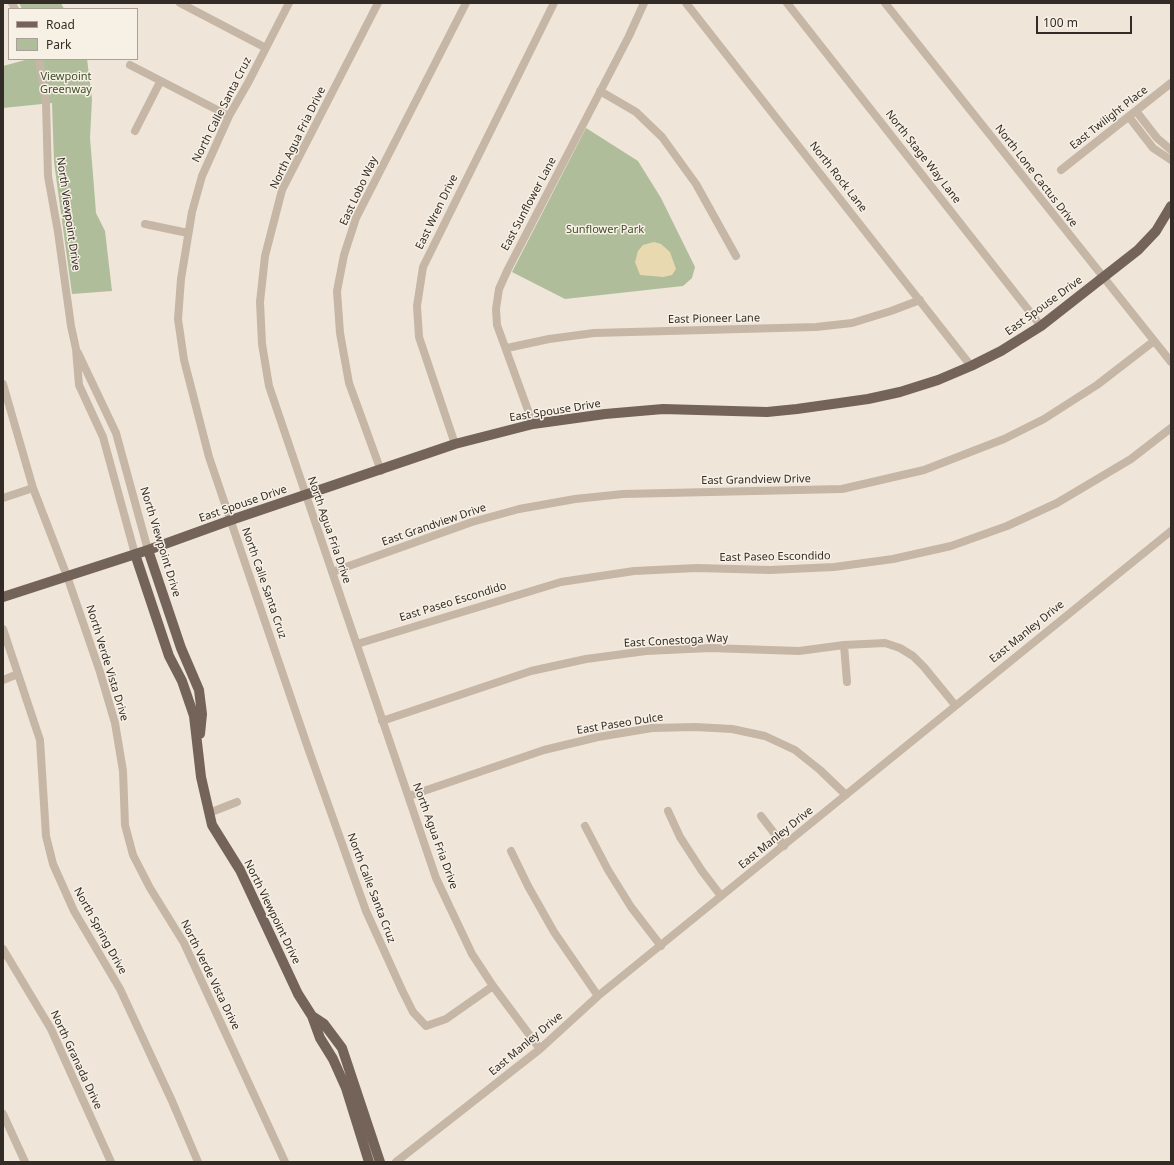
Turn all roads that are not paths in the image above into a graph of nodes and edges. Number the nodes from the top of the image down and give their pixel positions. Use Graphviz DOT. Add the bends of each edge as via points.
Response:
graph roads {
  1 [pos="180,3"];
  2 [pos="200,3"];
  3 [pos="289,3"];
  4 [pos="378,3"];
  5 [pos="466,3"];
  6 [pos="554,3"];
  7 [pos="644,3"];
  8 [pos="686,3"];
  9 [pos="787,3"];
  10 [pos="885,3"];
  11 [pos="196,11"];
  12 [pos="266,48"];
  13 [pos="39,60"];
  14 [pos="130,66"];
  15 [pos="160,82"];
  16 [pos="1171,83"];
  17 [pos="600,91"];
  18 [pos="1136,111"];
  19 [pos="229,116"];
  20 [pos="1129,117"];
  21 [pos="134,131"];
  22 [pos="1171,150"];
  23 [pos="1171,160"];
  24 [pos="1061,170"];
  25 [pos="1171,206"];
  26 [pos="146,224"];
  27 [pos="188,233"];
  28 [pos="736,256"];
  29 [pos="1103,277"];
  30 [pos="920,300"];
  31 [pos="1042,326"];
  32 [pos="1154,341"];
  33 [pos="507,348"];
  34 [pos="76,349"];
  35 [pos="1171,362"];
  36 [pos="971,366"];
  37 [pos="3,384"];
  38 [pos="5,404"];
  39 [pos="533,424"];
  40 [pos="1171,428"];
  41 [pos="455,444"];
  42 [pos="381,470"];
  43 [pos="33,488"];
  44 [pos="306,495"];
  45 [pos="3,498"];
  46 [pos="230,520"];
  47 [pos="1171,530"];
  48 [pos="148,550"];
  49 [pos="135,554"];
  50 [pos="332,572"];
  51 [pos="67,576"];
  52 [pos="3,597"];
  53 [pos="3,630"];
  54 [pos="357,644"];
  55 [pos="844,645"];
  56 [pos="18,674"];
  57 [pos="3,680"];
  58 [pos="847,682"];
  59 [pos="955,705"];
  60 [pos="382,721"];
  61 [pos="199,748"];
  62 [pos="846,795"];
  63 [pos="409,796"];
  64 [pos="237,802"];
  65 [pos="668,811"];
  66 [pos="209,813"];
  67 [pos="761,816"];
  68 [pos="585,826"];
  69 [pos="784,846"];
  70 [pos="511,851"];
  71 [pos="721,896"];
  72 [pos="661,946"];
  73 [pos="3,949"];
  74 [pos="493,986"];
  75 [pos="598,996"];
  76 [pos="312,1016"];
  77 [pos="540,1049"];
  78 [pos="3,1114"];
  79 [pos="25,1162"];
  80 [pos="111,1162"];
  81 [pos="198,1162"];
  82 [pos="285,1162"];
  83 [pos="369,1162"];
  84 [pos="380,1162"];
  85 [pos="396,1162"];
  1 -- 11 [label="street"];
  2 -- 11 [label="street"];
  3 -- 12 [label="street, North Calle Santa Cruz"];
  4 -- 44 [label="street, North Agua Fria Drive" via="282,190 265,256 260,302 262,344 269,386"];
  5 -- 42 [label="street, East Lobo Way" via="356,218 344,255 337,291 340,333 349,383"];
  6 -- 41 [label="street, East Wren Drive" via="423,267 417,306 419,337"];
  7 -- 17 [label="street, East Sunflower Lane"];
  8 -- 30 [label="street, North Rock Lane"];
  9 -- 31 [label="street, North Stage Way Lane"];
  10 -- 29 [label="street, North Lone Cactus Drive"];
  11 -- 12 [label="street"];
  12 -- 19 [label="street, North Calle Santa Cruz"];
  13 -- 34 [label="street, North Viewpoint Drive" via="46,103 48,176"];
  14 -- 15 [label="street"];
  15 -- 19 [label="street"];
  15 -- 21 [label="street"];
  16 -- 18 [label="street, East Twilight Place"];
  17 -- 28 [label="street" via="636,112 662,136 696,184"];
  17 -- 33 [label="street, East Sunflower Lane" via="499,289 497,324"];
  18 -- 20 [label="street, East Twilight Place"];
  18 -- 22 [label="street" via="1157,138"];
  19 -- 27 [label="street, North Calle Santa Cruz" via="202,176"];
  20 -- 23 [label="street" via="1153,148"];
  20 -- 24 [label="street, East Twilight Place"];
  25 -- 29 [label="main road, East Spouse Drive" via="1156,231 1138,250"];
  26 -- 27 [label="street"];
  27 -- 46 [label="street, North Calle Santa Cruz" via="178,318 184,360 209,457"];
  29 -- 31 [label="main road, East Spouse Drive"];
  29 -- 32 [label="street, North Lone Cactus Drive"];
  30 -- 33 [label="street, East Pioneer Lane" via="852,323 816,327 594,333"];
  30 -- 36 [label="street, North Rock Lane"];
  31 -- 36 [label="main road, East Spouse Drive"];
  32 -- 35 [label="street, North Lone Cactus Drive"];
  32 -- 50 [label="street, East Grandview Drive" via="1097,385 1044,419 1004,439 924,470 842,490 623,494 575,499 472,522"];
  33 -- 39 [label="street, East Sunflower Lane"];
  34 -- 48 [label="street, North Viewpoint Drive" via="116,433"];
  34 -- 49 [label="street, North Viewpoint Drive" via="79,385 103,437"];
  36 -- 39 [label="main road, East Spouse Drive" via="900,392 836,405 767,412 663,409"];
  37 -- 38 [label="street, North Verde Vista Drive"];
  38 -- 43 [label="street, North Verde Vista Drive"];
  39 -- 41 [label="main road, East Spouse Drive"];
  40 -- 54 [label="street, East Paseo Escondido" via="1131,459 1057,503 1007,526 951,546 892,559 834,567 634,571 561,582"];
  41 -- 42 [label="main road, East Spouse Drive"];
  42 -- 44 [label="main road, East Spouse Drive"];
  43 -- 45 [label="street"];
  43 -- 51 [label="street, North Verde Vista Drive"];
  44 -- 46 [label="main road, East Spouse Drive"];
  44 -- 50 [label="street, North Agua Fria Drive"];
  46 -- 48 [label="main road, East Spouse Drive"];
  46 -- 74 [label="street, North Calle Santa Cruz" via="366,911 413,1012 426,1026 446,1019"];
  47 -- 59 [label="street, East Manley Drive"];
  48 -- 49 [label="main road, East Spouse Drive"];
  48 -- 61 [label="main road, North Viewpoint Drive" via="181,648 199,690 202,714"];
  49 -- 51 [label="main road, East Spouse Drive"];
  49 -- 61 [label="main road, North Viewpoint Drive" via="169,656 188,696"];
  50 -- 54 [label="street, North Agua Fria Drive"];
  51 -- 52 [label="main road, East Spouse Drive"];
  51 -- 82 [label="street, North Verde Vista Drive" via="115,723 123,771 125,825 133,855 184,943"];
  53 -- 56 [label="street, North Spring Drive"];
  54 -- 60 [label="street, North Agua Fria Drive"];
  55 -- 58 [label="street"];
  55 -- 59 [label="street, East Conestoga Way" via="885,643 900,648 924,667"];
  55 -- 60 [label="street, East Conestoga Way" via="799,651 710,648 646,651 586,659 531,671"];
  56 -- 57 [label="street"];
  56 -- 81 [label="street, North Spring Drive" via="40,740 46,836 53,864 74,911 120,989"];
  59 -- 62 [label="street, East Manley Drive"];
  60 -- 63 [label="street, North Agua Fria Drive"];
  61 -- 66 [label="main road, North Viewpoint Drive" via="201,778"];
  62 -- 63 [label="street, East Paseo Dulce" via="795,750 766,736 732,729 695,727 652,728 544,750"];
  62 -- 69 [label="street, East Manley Drive"];
  63 -- 74 [label="street, North Agua Fria Drive" via="439,884 472,954"];
  64 -- 66 [label="street"];
  65 -- 71 [label="street" via="680,837"];
  66 -- 76 [label="main road, North Viewpoint Drive" via="216,831 249,886 298,994"];
  67 -- 69 [label="street"];
  68 -- 72 [label="street" via="631,907"];
  69 -- 71 [label="street, East Manley Drive"];
  70 -- 75 [label="street" via="554,932"];
  71 -- 72 [label="street, East Manley Drive"];
  72 -- 75 [label="street, East Manley Drive"];
  73 -- 80 [label="street, North Granada Drive" via="51,1029"];
  74 -- 77 [label="street, North Agua Fria Drive"];
  75 -- 77 [label="street, East Manley Drive"];
  76 -- 83 [label="main road, North Viewpoint Drive" via="320,1038 346,1088"];
  76 -- 84 [label="main road, North Viewpoint Drive" via="324,1024 342,1048"];
  77 -- 85 [label="street, East Manley Drive"];
  78 -- 79 [label="street"];
}
